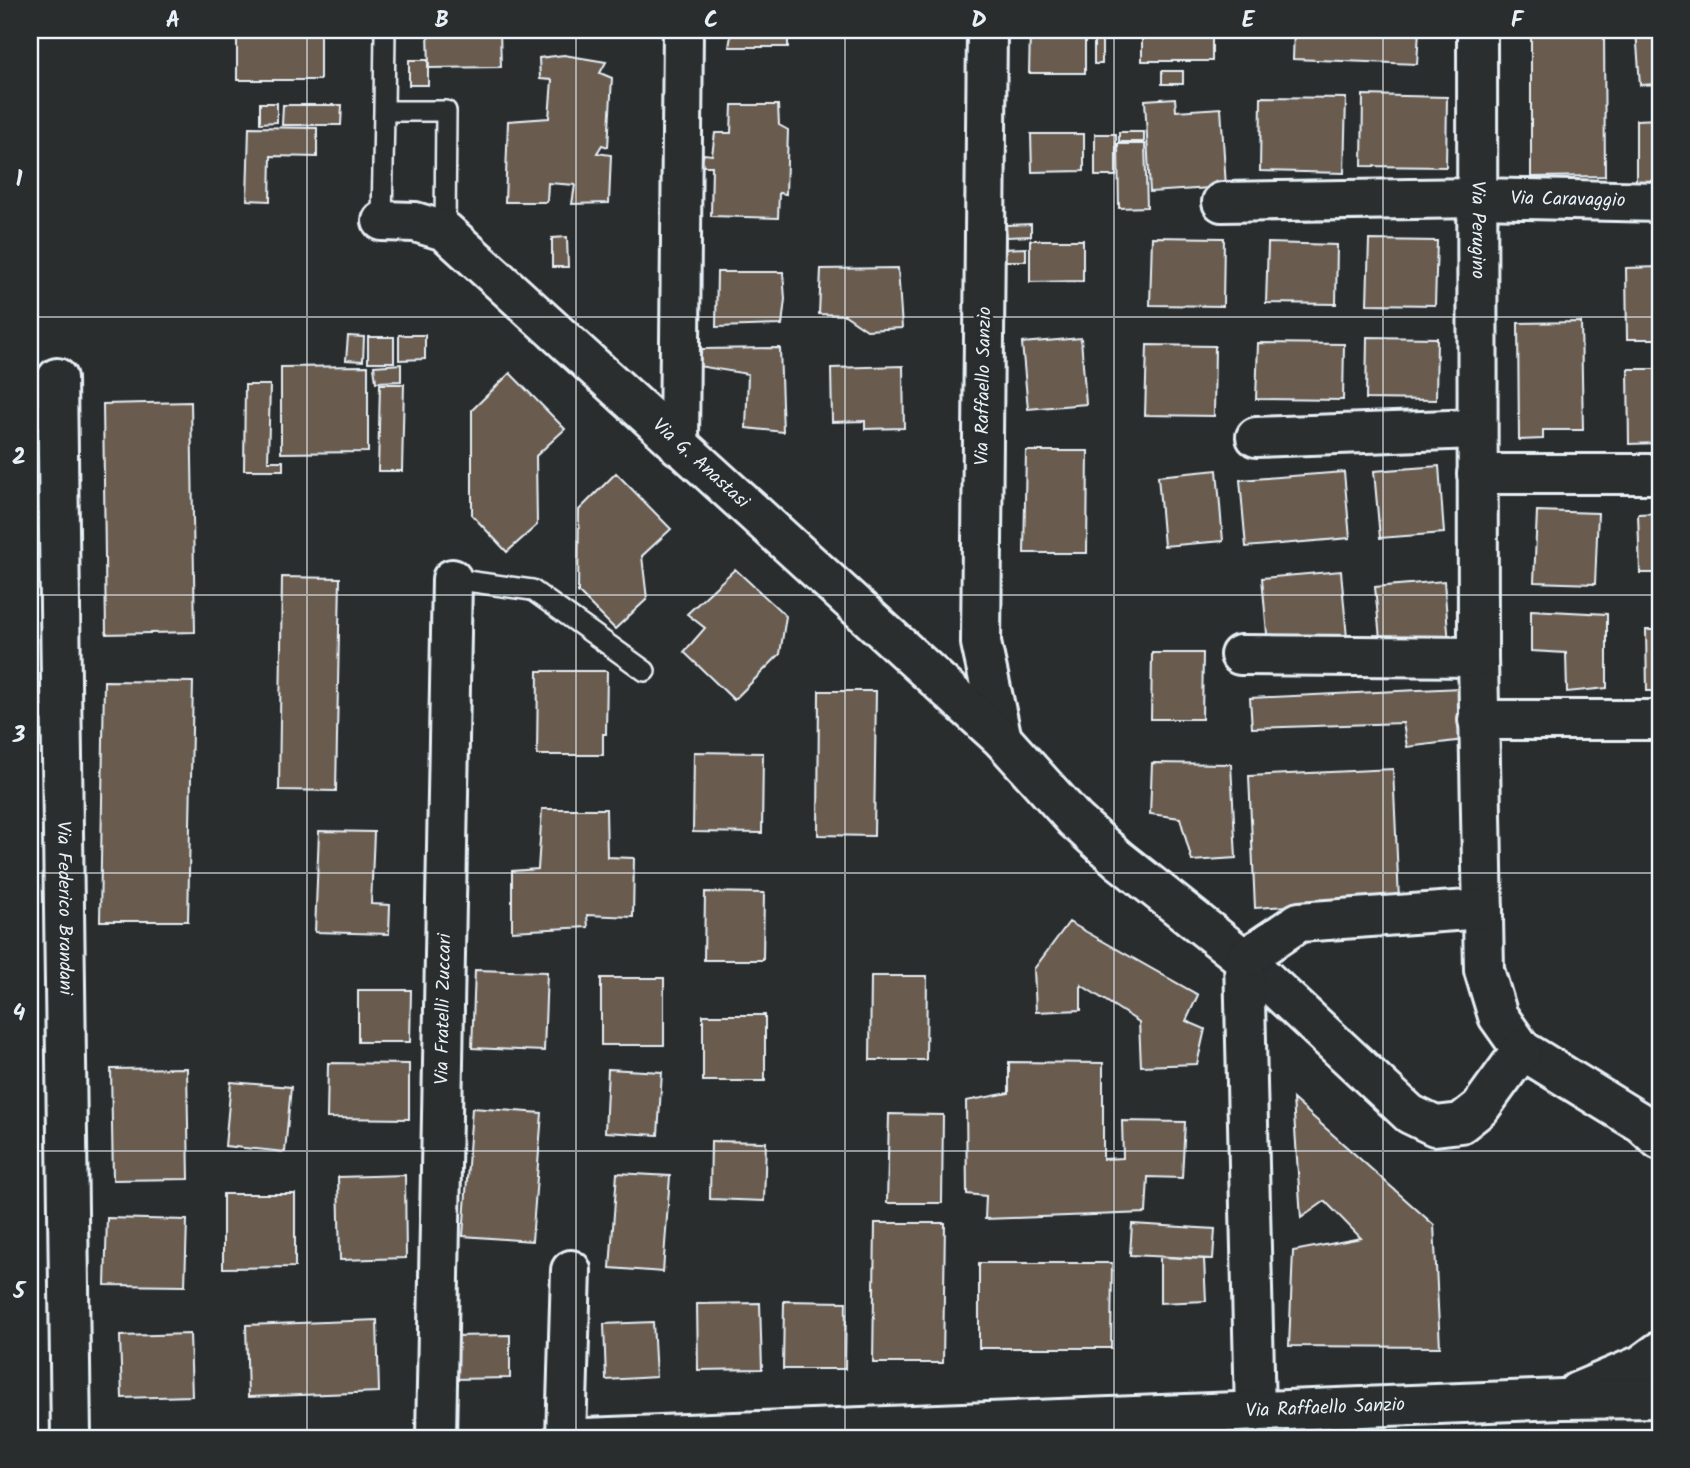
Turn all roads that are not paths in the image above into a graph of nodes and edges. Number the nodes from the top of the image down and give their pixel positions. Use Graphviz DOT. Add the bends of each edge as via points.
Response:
graph roads {
  1 [pos="385,30"];
  2 [pos="683,30"];
  3 [pos="987,30"];
  4 [pos="1477,30"];
  5 [pos="384,111"];
  6 [pos="1477,198"];
  7 [pos="1222,202"];
  8 [pos="1660,202"];
  9 [pos="382,221"];
  10 [pos="444,231"];
  11 [pos="57,378"];
  12 [pos="1477,429"];
  13 [pos="1256,437"];
  14 [pos="679,446"];
  15 [pos="1477,474"];
  16 [pos="1660,474"];
  17 [pos="452,579"];
  18 [pos="1240,655"];
  19 [pos="1478,657"];
  20 [pos="645,671"];
  21 [pos="1478,720"];
  22 [pos="1660,720"];
  23 [pos="1002,739"];
  24 [pos="1483,909"];
  25 [pos="1244,959"];
  26 [pos="1522,1050"];
  27 [pos="1660,1140"];
  28 [pos="571,1270"];
  29 [pos="1660,1351"];
  30 [pos="1660,1398"];
  31 [pos="1562,1399"];
  32 [pos="1255,1412"];
  33 [pos="71,1438"];
  34 [pos="436,1438"];
  35 [pos="565,1438"];
  36 [pos="586,1438"];
  1 -- 5 [label="lane"];
  2 -- 14 [label="street"];
  3 -- 23 [label="street, Via Raffaello Sanzio" via="981,643"];
  4 -- 6 [label="street, Via Perugino"];
  5 -- 9 [label="lane"];
  5 -- 10 [label="lane" via="446,111"];
  6 -- 7 [label="street, Via Caravaggio"];
  6 -- 8 [label="street, Via Caravaggio"];
  6 -- 12 [label="street, Via Perugino"];
  9 -- 10 [label="street, Via G. Anastasi" via="415,222"];
  10 -- 14 [label="street, Via G. Anastasi"];
  11 -- 33 [label="street, Via Federico Brandani"];
  12 -- 13 [label="street"];
  12 -- 15 [label="street, Via Perugino"];
  14 -- 23 [label="street, Via G. Anastasi"];
  15 -- 16 [label="street"];
  15 -- 19 [label="street, Via Perugino"];
  17 -- 20 [label="lane" via="532,590"];
  17 -- 34 [label="street, Via Fratelli Zuccari"];
  18 -- 19 [label="street"];
  19 -- 21 [label="street, Via Perugino"];
  21 -- 22 [label="street"];
  21 -- 24 [label="street, Via Perugino"];
  23 -- 25 [label="street, Via G. Anastasi" via="1075,820"];
  24 -- 25 [label="street" via="1299,922"];
  24 -- 26 [label="street, Via Perugino" via="1484,970 1497,1016"];
  25 -- 26 [label="street, Via G. Anastasi" via="1410,1114 1435,1126 1461,1123 1480,1108"];
  25 -- 32 [label="street"];
  26 -- 27 [label="street" via="1642,1123"];
  28 -- 35 [label="street"];
  29 -- 31 [label="street, Via Raffaello Sanzio" via="1641,1365"];
  30 -- 31 [label="street, Via Raffaello Sanzio"];
  31 -- 32 [label="street, Via Raffaello Sanzio"];
  32 -- 36 [label="street, Via Raffaello Sanzio"];
}
